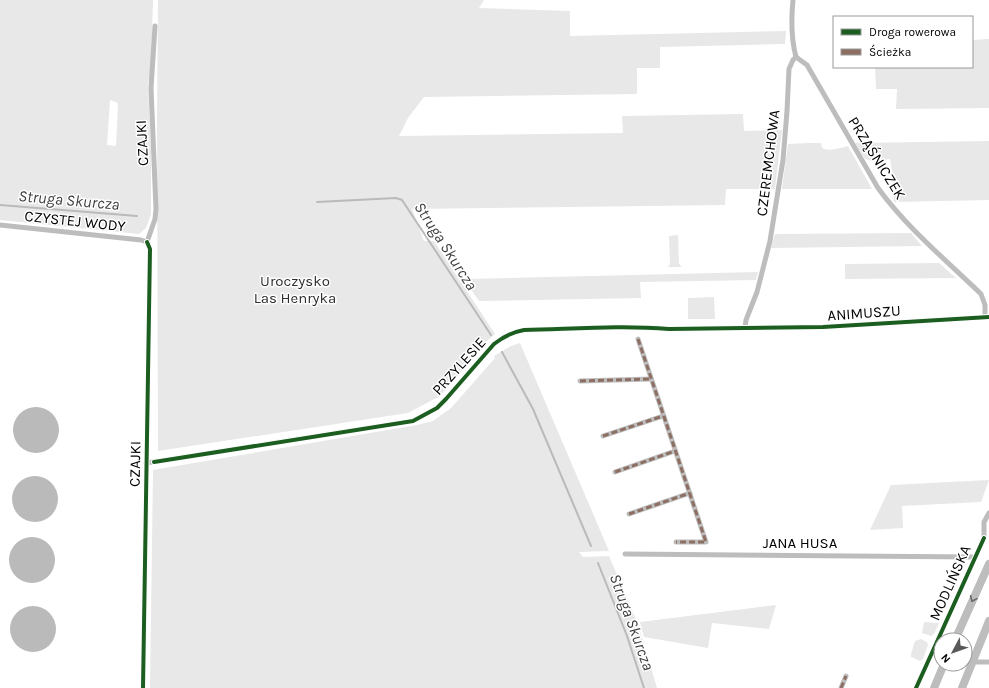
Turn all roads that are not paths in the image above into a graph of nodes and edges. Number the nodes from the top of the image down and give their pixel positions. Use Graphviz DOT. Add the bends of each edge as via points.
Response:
graph roads {
  1 [pos="793,0"];
  2 [pos="155,26"];
  3 [pos="796,57"];
  4 [pos="0,225"];
  5 [pos="146,242"];
  6 [pos="987,317"];
  7 [pos="745,328"];
  8 [pos="638,339"];
  9 [pos="652,379"];
  10 [pos="580,381"];
  11 [pos="664,416"];
  12 [pos="603,436"];
  13 [pos="675,451"];
  14 [pos="146,463"];
  15 [pos="615,472"];
  16 [pos="690,493"];
  17 [pos="989,513"];
  18 [pos="629,514"];
  19 [pos="986,519"];
  20 [pos="989,525"];
  21 [pos="989,534"];
  22 [pos="984,538"];
  23 [pos="676,542"];
  24 [pos="625,554"];
  25 [pos="974,557"];
  26 [pos="989,564"];
  27 [pos="989,621"];
  28 [pos="959,632"];
  29 [pos="973,660"];
  30 [pos="973,662"];
  31 [pos="989,662"];
  32 [pos="941,672"];
  33 [pos="968,672"];
  34 [pos="846,676"];
  35 [pos="143,688"];
  36 [pos="841,688"];
  37 [pos="916,688"];
  38 [pos="934,688"];
  39 [pos="962,688"];
  1 -- 3 [label="street" via="792,42"];
  2 -- 5 [label="street, CZAJKI" via="151,88 156,209"];
  3 -- 6 [label="street, PRZĄŚNICZEK" via="807,65 887,201 981,294"];
  3 -- 7 [label="street, CZEREMCHOWA" via="789,69 783,153 770,241"];
  4 -- 5 [label="street, CZYSTEJ WODY"];
  5 -- 14 [label="street, CZAJKI" via="150,249"];
  6 -- 7 [label="street, ANIMUSZU" via="823,327"];
  7 -- 14 [label="street, PRZYLESIE" via="614,328 514,332 494,344 437,408 413,421"];
  8 -- 9 [label="street"];
  9 -- 10 [label="street"];
  9 -- 11 [label="street"];
  11 -- 12 [label="street"];
  11 -- 13 [label="street"];
  13 -- 15 [label="street"];
  13 -- 16 [label="street"];
  14 -- 35 [label="street, CZAJKI"];
  16 -- 18 [label="street"];
  16 -- 23 [label="street" via="706,542"];
  17 -- 19 [label="street, MODLIŃSKA"];
  19 -- 20 [label="street"];
  19 -- 22 [label="street, MODLIŃSKA"];
  21 -- 22 [label="street, MODLIŃSKA"];
  22 -- 25 [label="street, MODLIŃSKA"];
  24 -- 25 [label="street, JANA HUSA"];
  25 -- 37 [label="street, MODLIŃSKA"];
  26 -- 28 [label="main road, MODLIŃSKA, one-way"];
  27 -- 29 [label="main road"];
  30 -- 31 [label="street"];
  32 -- 38 [label="main road"];
  33 -- 39 [label="main road"];
  34 -- 36 [label="street"];
}
